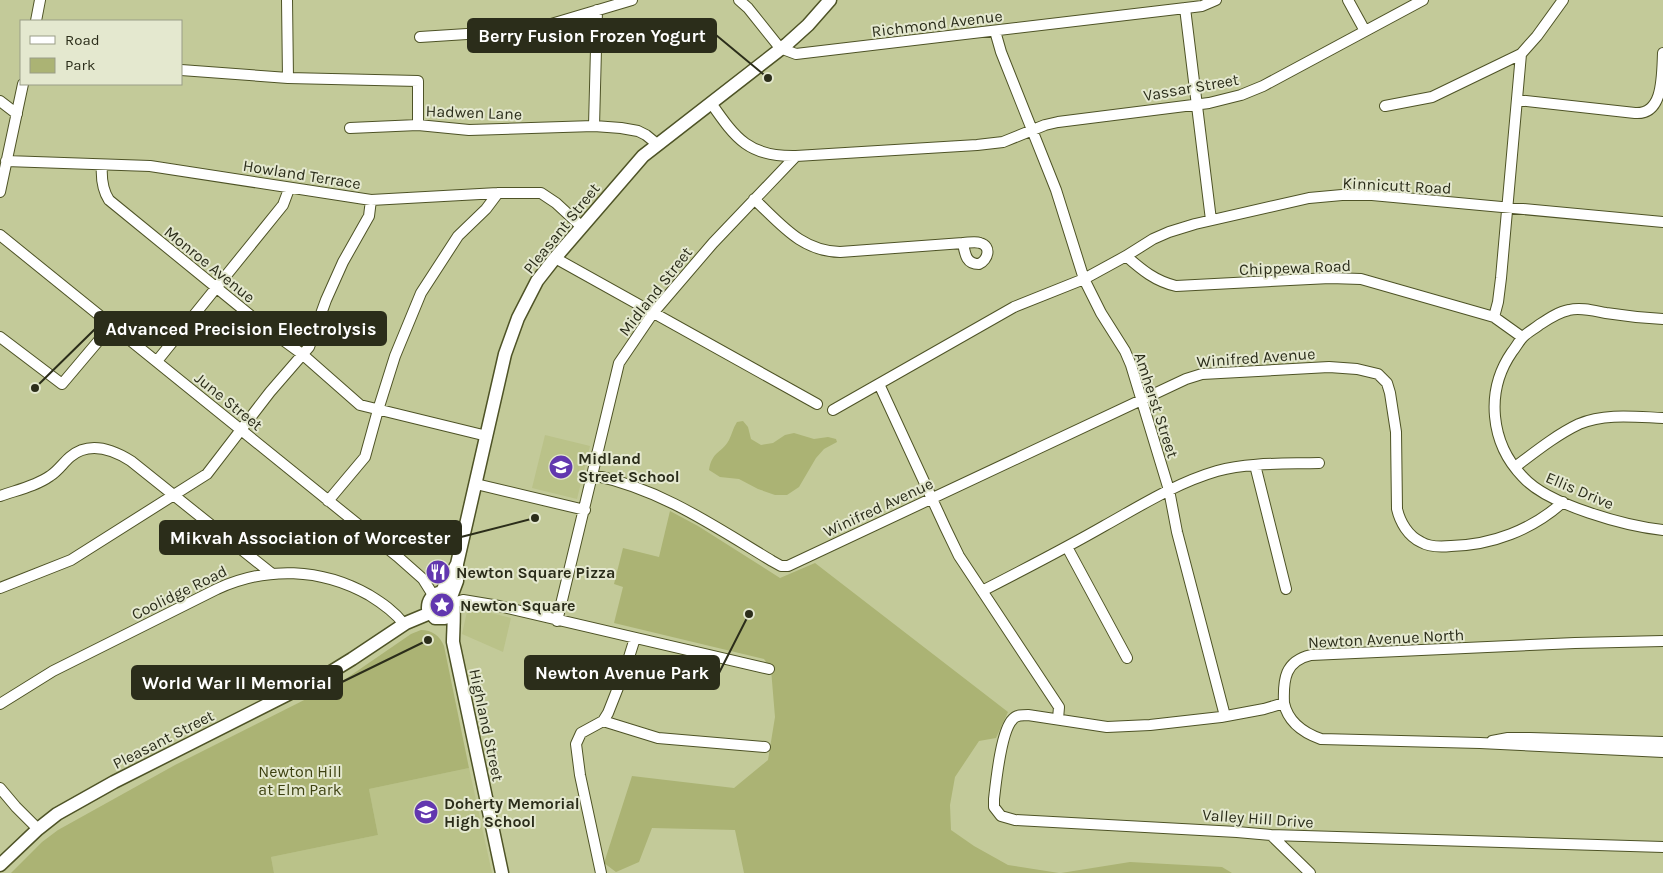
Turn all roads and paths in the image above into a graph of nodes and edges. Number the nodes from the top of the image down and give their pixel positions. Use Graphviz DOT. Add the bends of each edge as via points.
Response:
graph roads {
  1 [pos="40,0"];
  2 [pos="287,0"];
  3 [pos="632,0"];
  4 [pos="739,0"];
  5 [pos="830,0"];
  6 [pos="1216,0"];
  7 [pos="1348,0"];
  8 [pos="1424,0"];
  9 [pos="1562,0"];
  10 [pos="1185,8"];
  11 [pos="597,10"];
  12 [pos="36,20"];
  13 [pos="994,31"];
  14 [pos="1365,31"];
  15 [pos="420,37"];
  16 [pos="780,48"];
  17 [pos="1663,53"];
  18 [pos="1521,54"];
  19 [pos="182,70"];
  20 [pos="288,78"];
  21 [pos="23,85"];
  22 [pos="1517,100"];
  23 [pos="0,101"];
  24 [pos="711,103"];
  25 [pos="1197,105"];
  26 [pos="1385,106"];
  27 [pos="17,114"];
  28 [pos="418,125"];
  29 [pos="594,126"];
  30 [pos="350,128"];
  31 [pos="1033,130"];
  32 [pos="657,144"];
  33 [pos="796,156"];
  34 [pos="6,161"];
  35 [pos="102,165"];
  36 [pos="289,189"];
  37 [pos="0,192"];
  38 [pos="498,193"];
  39 [pos="754,199"];
  40 [pos="371,200"];
  41 [pos="1507,208"];
  42 [pos="1210,220"];
  43 [pos="1663,222"];
  44 [pos="582,227"];
  45 [pos="0,235"];
  46 [pos="963,243"];
  47 [pos="1126,256"];
  48 [pos="555,258"];
  49 [pos="1084,279"];
  50 [pos="216,288"];
  51 [pos="653,313"];
  52 [pos="1494,317"];
  53 [pos="1663,319"];
  54 [pos="111,326"];
  55 [pos="1522,337"];
  56 [pos="0,338"];
  57 [pos="302,354"];
  58 [pos="157,361"];
  59 [pos="879,384"];
  60 [pos="1142,401"];
  61 [pos="817,404"];
  62 [pos="378,410"];
  63 [pos="833,410"];
  64 [pos="1663,418"];
  65 [pos="241,431"];
  66 [pos="487,436"];
  67 [pos="1319,463"];
  68 [pos="1255,466"];
  69 [pos="1515,467"];
  70 [pos="593,475"];
  71 [pos="476,484"];
  72 [pos="1168,490"];
  73 [pos="173,495"];
  74 [pos="0,496"];
  75 [pos="931,498"];
  76 [pos="328,501"];
  77 [pos="1562,502"];
  78 [pos="584,510"];
  79 [pos="1663,530"];
  80 [pos="1067,547"];
  81 [pos="271,573"];
  82 [pos="0,588"];
  83 [pos="1286,589"];
  84 [pos="982,591"];
  85 [pos="446,600"];
  86 [pos="434,616"];
  87 [pos="557,621"];
  88 [pos="404,624"];
  89 [pos="635,638"];
  90 [pos="453,642"];
  91 [pos="1663,642"];
  92 [pos="1126,658"];
  93 [pos="769,669"];
  94 [pos="1284,703"];
  95 [pos="0,704"];
  96 [pos="1225,716"];
  97 [pos="1058,719"];
  98 [pos="603,721"];
  99 [pos="1663,742"];
  100 [pos="1480,743"];
  101 [pos="765,747"];
  102 [pos="1663,752"];
  103 [pos="0,788"];
  104 [pos="38,829"];
  105 [pos="1271,835"];
  106 [pos="1663,847"];
  107 [pos="0,865"];
  108 [pos="502,873"];
  109 [pos="601,873"];
  110 [pos="1310,873"];
  1 -- 12 [label="street"];
  2 -- 20 [label="street"];
  3 -- 11 [label="street"];
  4 -- 16 [label="street"];
  5 -- 16 [label="main road, Pleasant Street" via="808,25"];
  6 -- 10 [label="street, Richmond Avenue"];
  7 -- 14 [label="street"];
  8 -- 14 [label="street, Vassar Street"];
  9 -- 18 [label="street"];
  10 -- 13 [label="street, Richmond Avenue"];
  10 -- 25 [label="street"];
  11 -- 15 [label="street" via="531,30"];
  11 -- 29 [label="street"];
  13 -- 16 [label="street, Richmond Avenue" via="796,54"];
  13 -- 31 [label="street, Amherst Street"];
  14 -- 25 [label="street, Vassar Street" via="1252,91"];
  16 -- 24 [label="main road, Pleasant Street"];
  17 -- 22 [label="street" via="1662,96 1658,106 1650,112"];
  18 -- 22 [label="street"];
  18 -- 26 [label="street" via="1432,97"];
  19 -- 20 [label="street"];
  20 -- 28 [label="street, Hadwen Lane" via="418,81"];
  21 -- 27 [label="street"];
  22 -- 41 [label="street"];
  23 -- 27 [label="street"];
  24 -- 32 [label="main road, Pleasant Street"];
  24 -- 33 [label="street, Vassar Street" via="747,146 773,155"];
  25 -- 31 [label="street, Vassar Street" via="1058,122"];
  25 -- 42 [label="street"];
  27 -- 34 [label="street"];
  28 -- 29 [label="street, Hadwen Lane" via="469,130"];
  28 -- 30 [label="street"];
  29 -- 32 [label="street, Hadwen Lane" via="638,131"];
  31 -- 33 [label="street, Vassar Street" via="991,144"];
  31 -- 49 [label="street, Amherst Street"];
  32 -- 44 [label="main road, Pleasant Street" via="635,164"];
  33 -- 39 [label="street, Midland Street"];
  34 -- 35 [label="street, Howland Terrace"];
  34 -- 37 [label="street"];
  35 -- 36 [label="street, Howland Terrace" via="150,166"];
  35 -- 50 [label="street, Monroe Avenue" via="102,185 109,200"];
  36 -- 40 [label="street, Howland Terrace"];
  36 -- 50 [label="street" via="283,205"];
  38 -- 40 [label="street, Howland Terrace"];
  38 -- 44 [label="street, Howland Terrace" via="540,194 556,203"];
  38 -- 62 [label="street" via="458,236 421,293 395,356"];
  39 -- 46 [label="street" via="796,238 820,250 846,252"];
  39 -- 51 [label="street, Midland Street"];
  40 -- 57 [label="street" via="369,216 343,262 309,348"];
  41 -- 42 [label="street, Kinnicutt Road" via="1342,195 1301,200"];
  41 -- 43 [label="street, Kinnicutt Road"];
  41 -- 52 [label="street"];
  42 -- 47 [label="street, Kinnicutt Road" via="1153,239"];
  44 -- 48 [label="main road, Pleasant Street"];
  45 -- 54 [label="street, June Street"];
  47 -- 49 [label="street, Kinnicutt Road"];
  47 -- 52 [label="street, Chippewa Road" via="1154,278 1176,286 1355,279"];
  48 -- 51 [label="street"];
  48 -- 66 [label="main road, Pleasant Street" via="537,281 514,327 504,354"];
  49 -- 59 [label="street, Kinnicutt Road" via="1014,307"];
  49 -- 60 [label="street, Amherst Street" via="1125,351"];
  50 -- 57 [label="street, Monroe Avenue"];
  50 -- 58 [label="street"];
  51 -- 61 [label="street"];
  51 -- 70 [label="street, Midland Street" via="619,363"];
  52 -- 55 [label="street, Chippewa Road"];
  53 -- 55 [label="street, Ellis Drive" via="1568,310 1546,320"];
  54 -- 56 [label="street" via="62,384"];
  54 -- 58 [label="street, June Street"];
  55 -- 69 [label="street, Ellis Drive" via="1505,362 1494,400 1496,428"];
  57 -- 62 [label="street, Monroe Avenue" via="360,405"];
  57 -- 65 [label="street"];
  58 -- 65 [label="street, June Street"];
  59 -- 63 [label="street, Kinnicutt Road"];
  59 -- 75 [label="street"];
  60 -- 72 [label="street, Amherst Street"];
  60 -- 75 [label="street, Winifred Avenue"];
  60 -- 77 [label="street, Winifred Avenue" via="1194,375 1329,367 1369,371 1383,378 1390,394 1396,432 1397,509 1400,520 1414,539 1422,544 1444,547 1482,543 1539,521"];
  62 -- 66 [label="street, Monroe Avenue"];
  62 -- 76 [label="street" via="365,456"];
  64 -- 69 [label="street" via="1605,418 1580,424"];
  65 -- 73 [label="street" via="207,474"];
  65 -- 76 [label="street, June Street"];
  66 -- 71 [label="main road, Pleasant Street"];
  67 -- 68 [label="street"];
  68 -- 72 [label="street" via="1217,471"];
  68 -- 83 [label="street"];
  69 -- 77 [label="street, Ellis Drive" via="1534,488"];
  70 -- 75 [label="street, Winifred Avenue" via="628,484 685,509 781,566 788,566"];
  70 -- 78 [label="street, Midland Street"];
  71 -- 78 [label="street"];
  71 -- 85 [label="main road, Pleasant Street" via="457,564 457,581"];
  72 -- 80 [label="street"];
  72 -- 96 [label="street, Amherst Street"];
  73 -- 74 [label="street" via="130,460 110,449 89,448 70,456 42,481"];
  73 -- 81 [label="street"];
  73 -- 82 [label="street" via="71,560"];
  75 -- 84 [label="street" via="959,556"];
  76 -- 85 [label="street, June Street"];
  77 -- 79 [label="street, Ellis Drive" via="1620,523"];
  78 -- 87 [label="street, Midland Street"];
  80 -- 84 [label="street"];
  80 -- 92 [label="street"];
  81 -- 88 [label="street, Coolidge Road" via="306,573 350,585 381,602"];
  81 -- 95 [label="street, Coolidge Road" via="218,588 46,675"];
  84 -- 97 [label="street" via="1059,707"];
  85 -- 86 [label="main road" via="445,618"];
  85 -- 86 [label="main road" via="428,601"];
  85 -- 87 [label="street" via="472,601"];
  85 -- 90 [label="main road, Highland Street"];
  86 -- 88 [label="main road, Pleasant Street"];
  86 -- 90 [label="main road, Highland Street"];
  87 -- 89 [label="street"];
  88 -- 104 [label="main road, Pleasant Street" via="326,675 114,782 57,814"];
  89 -- 93 [label="street"];
  89 -- 98 [label="street"];
  90 -- 108 [label="main road, Highland Street"];
  91 -- 94 [label="street, Newton Avenue North" via="1311,655 1294,662 1288,671"];
  94 -- 96 [label="street"];
  94 -- 100 [label="street" via="1298,726 1322,739"];
  96 -- 97 [label="street" via="1150,726 1107,727"];
  97 -- 105 [label="street, Valley Hill Drive" via="1020,716 1013,719 1007,730 994,799 994,807 1006,819"];
  98 -- 101 [label="street" via="658,738"];
  98 -- 109 [label="street" via="581,733 576,748"];
  99 -- 100 [label="street" via="1508,738"];
  100 -- 102 [label="street"];
  103 -- 104 [label="street"];
  104 -- 107 [label="main road, Pleasant Street"];
  105 -- 106 [label="street, Valley Hill Drive"];
  105 -- 110 [label="street"];
}
